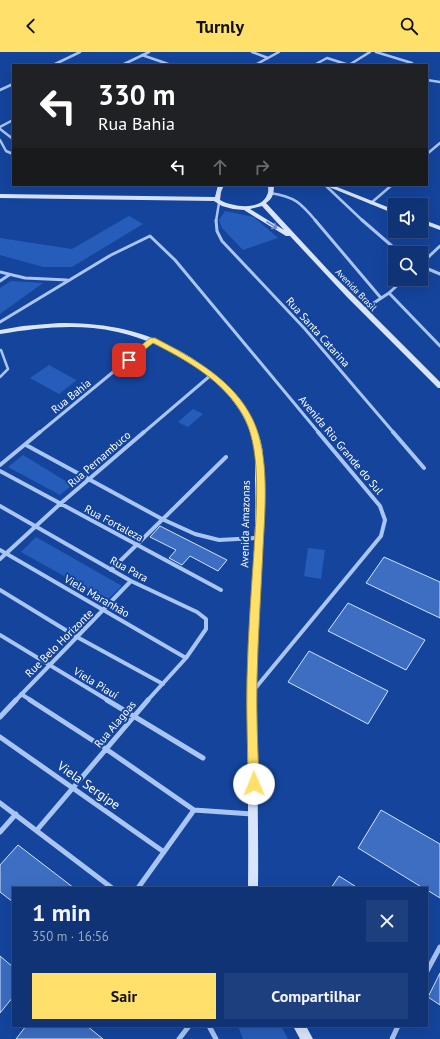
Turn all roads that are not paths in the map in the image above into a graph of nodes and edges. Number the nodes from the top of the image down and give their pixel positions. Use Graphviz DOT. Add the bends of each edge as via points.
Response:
graph roads {
  1 [pos="80,52"];
  2 [pos="149,52"];
  3 [pos="252,52"];
  4 [pos="279,52"];
  5 [pos="370,52"];
  6 [pos="376,52"];
  7 [pos="142,55"];
  8 [pos="268,58"];
  9 [pos="412,63"];
  10 [pos="55,64"];
  11 [pos="124,64"];
  12 [pos="168,64"];
  13 [pos="257,64"];
  14 [pos="316,64"];
  15 [pos="346,64"];
  16 [pos="351,64"];
  17 [pos="428,80"];
  18 [pos="440,82"];
  19 [pos="12,84"];
  20 [pos="0,90"];
  21 [pos="12,121"];
  22 [pos="0,128"];
  23 [pos="12,138"];
  24 [pos="0,140"];
  25 [pos="440,143"];
  26 [pos="428,153"];
  27 [pos="12,154"];
  28 [pos="221,186"];
  29 [pos="327,186"];
  30 [pos="328,186"];
  31 [pos="391,186"];
  32 [pos="272,188"];
  33 [pos="0,196"];
  34 [pos="217,201"];
  35 [pos="263,203"];
  36 [pos="372,204"];
  37 [pos="246,209"];
  38 [pos="388,210"];
  39 [pos="428,224"];
  40 [pos="440,228"];
  41 [pos="297,241"];
  42 [pos="392,246"];
  43 [pos="440,246"];
  44 [pos="428,258"];
  45 [pos="428,268"];
  46 [pos="0,272"];
  47 [pos="440,274"];
  48 [pos="9,275"];
  49 [pos="67,280"];
  50 [pos="0,281"];
  51 [pos="396,286"];
  52 [pos="389,293"];
  53 [pos="381,298"];
  54 [pos="363,310"];
  55 [pos="0,322"];
  56 [pos="0,332"];
  57 [pos="152,340"];
  58 [pos="440,346"];
  59 [pos="1,350"];
  60 [pos="211,375"];
  61 [pos="0,376"];
  62 [pos="440,386"];
  63 [pos="26,444"];
  64 [pos="226,457"];
  65 [pos="0,465"];
  66 [pos="424,468"];
  67 [pos="0,471"];
  68 [pos="90,478"];
  69 [pos="60,504"];
  70 [pos="0,506"];
  71 [pos="162,519"];
  72 [pos="36,526"];
  73 [pos="259,538"];
  74 [pos="137,545"];
  75 [pos="0,550"];
  76 [pos="6,554"];
  77 [pos="0,559"];
  78 [pos="111,570"];
  79 [pos="131,581"];
  80 [pos="0,590"];
  81 [pos="221,590"];
  82 [pos="104,610"];
  83 [pos="206,629"];
  84 [pos="0,635"];
  85 [pos="78,637"];
  86 [pos="186,658"];
  87 [pos="49,666"];
  88 [pos="162,684"];
  89 [pos="252,693"];
  90 [pos="21,694"];
  91 [pos="132,716"];
  92 [pos="0,717"];
  93 [pos="0,737"];
  94 [pos="106,749"];
  95 [pos="203,758"];
  96 [pos="75,788"];
  97 [pos="0,803"];
  98 [pos="194,810"];
  99 [pos="16,814"];
  100 [pos="254,814"];
  101 [pos="37,830"];
  102 [pos="0,832"];
  103 [pos="164,852"];
  104 [pos="111,887"];
  105 [pos="139,887"];
  106 [pos="254,887"];
  107 [pos="440,947"];
  108 [pos="428,969"];
  109 [pos="188,1027"];
  110 [pos="210,1027"];
  111 [pos="300,1027"];
  112 [pos="398,1027"];
  113 [pos="179,1039"];
  114 [pos="216,1039"];
  115 [pos="307,1039"];
  116 [pos="392,1039"];
  1 -- 10 [label="street"];
  2 -- 7 [label="street"];
  3 -- 8 [label="street"];
  4 -- 8 [label="street"];
  5 -- 16 [label="street"];
  6 -- 9 [label="street"];
  7 -- 11 [label="street"];
  7 -- 12 [label="street"];
  8 -- 13 [label="street"];
  14 -- 15 [label="street" via="327,58"];
  17 -- 18 [label="street"];
  19 -- 20 [label="street"];
  21 -- 22 [label="street"];
  22 -- 23 [label="street"];
  24 -- 27 [label="street" via="6,151"];
  25 -- 26 [label="street"];
  28 -- 34 [label="street"];
  29 -- 42 [label="street"];
  30 -- 36 [label="street"];
  31 -- 36 [label="street"];
  32 -- 35 [label="street"];
  32 -- 53 [label="street" via="300,202"];
  33 -- 34 [label="street"];
  34 -- 37 [label="street" via="230,208"];
  34 -- 66 [label="street, Rua Santa Catarina" via="214,225 222,241 305,329"];
  35 -- 37 [label="street"];
  35 -- 41 [label="street, Avenida Brasil"];
  36 -- 38 [label="street"];
  37 -- 41 [label="street, one-way"];
  39 -- 40 [label="street"];
  41 -- 54 [label="street, Avenida Brasil"];
  43 -- 44 [label="street"];
  45 -- 47 [label="street"];
  46 -- 48 [label="street"];
  48 -- 49 [label="street"];
  48 -- 50 [label="street"];
  49 -- 55 [label="street"];
  49 -- 89 [label="street, Avenida Rio Grande do Sul" via="150,236 175,260 380,506 385,520 381,536"];
  51 -- 52 [label="street"];
  52 -- 53 [label="street"];
  52 -- 58 [label="street"];
  53 -- 54 [label="street"];
  54 -- 62 [label="street, Avenida Brasil"];
  56 -- 57 [label="street, Avenida Amazonas" via="64,325 96,326"];
  57 -- 60 [label="street, Avenida Amazonas" via="188,358"];
  57 -- 63 [label="street, Rua Bahia"];
  59 -- 61 [label="lane" via="8,369"];
  60 -- 68 [label="street, Rua Pernambuco"];
  60 -- 73 [label="street, Avenida Amazonas" via="235,397 249,420 258,444 261,499"];
  63 -- 65 [label="street, Rua Bahia"];
  63 -- 68 [label="street"];
  64 -- 71 [label="street"];
  67 -- 69 [label="street, Rua Fortaleza"];
  68 -- 69 [label="street, Rua Pernambuco"];
  68 -- 71 [label="street"];
  69 -- 72 [label="street, Rua Pernambuco"];
  69 -- 74 [label="street, Rua Fortaleza"];
  70 -- 72 [label="street, Rua Para"];
  71 -- 73 [label="street" via="219,540"];
  71 -- 74 [label="street"];
  72 -- 76 [label="street, Rua Pernambuco"];
  72 -- 78 [label="street, Rua Para"];
  73 -- 89 [label="street, Avenida Amazonas"];
  74 -- 78 [label="street"];
  74 -- 81 [label="street, Rua Fortaleza"];
  75 -- 76 [label="street, Viela Maranhão"];
  76 -- 77 [label="street, Rua Pernambuco"];
  76 -- 82 [label="street, Viela Maranhão"];
  78 -- 79 [label="street, Rua Para"];
  79 -- 82 [label="street, Rue Belo Horizonte"];
  79 -- 83 [label="street, Rua Para" via="197,612 206,619"];
  80 -- 85 [label="street"];
  82 -- 85 [label="street, Rue Belo Horizonte"];
  82 -- 86 [label="street, Viela Maranhão"];
  83 -- 86 [label="street, Rua Alagoas"];
  84 -- 87 [label="street, Viela Piauí"];
  85 -- 87 [label="street, Rue Belo Horizonte"];
  85 -- 88 [label="street"];
  86 -- 88 [label="street, Rua Alagoas"];
  87 -- 90 [label="street, Rue Belo Horizonte"];
  87 -- 91 [label="street, Viela Piauí"];
  88 -- 91 [label="street, Rua Alagoas"];
  89 -- 100 [label="street, Avenida Amazonas"];
  90 -- 92 [label="street, Rue Belo Horizonte"];
  90 -- 94 [label="street"];
  91 -- 94 [label="street, Rua Alagoas"];
  91 -- 95 [label="street, Viela Piauí"];
  93 -- 96 [label="street, Viela Sergipe"];
  94 -- 96 [label="street, Rua Alagoas"];
  94 -- 98 [label="street"];
  96 -- 101 [label="street, Rua Alagoas"];
  96 -- 103 [label="street, Viela Sergipe"];
  97 -- 99 [label="street"];
  98 -- 100 [label="street"];
  98 -- 103 [label="street"];
  99 -- 101 [label="street"];
  99 -- 102 [label="street"];
  100 -- 106 [label="street, Avenida Amazonas"];
  101 -- 104 [label="street"];
  103 -- 105 [label="street"];
  107 -- 108 [label="street"];
  109 -- 113 [label="street"];
  110 -- 114 [label="street"];
  111 -- 115 [label="street"];
  112 -- 116 [label="street"];
}
